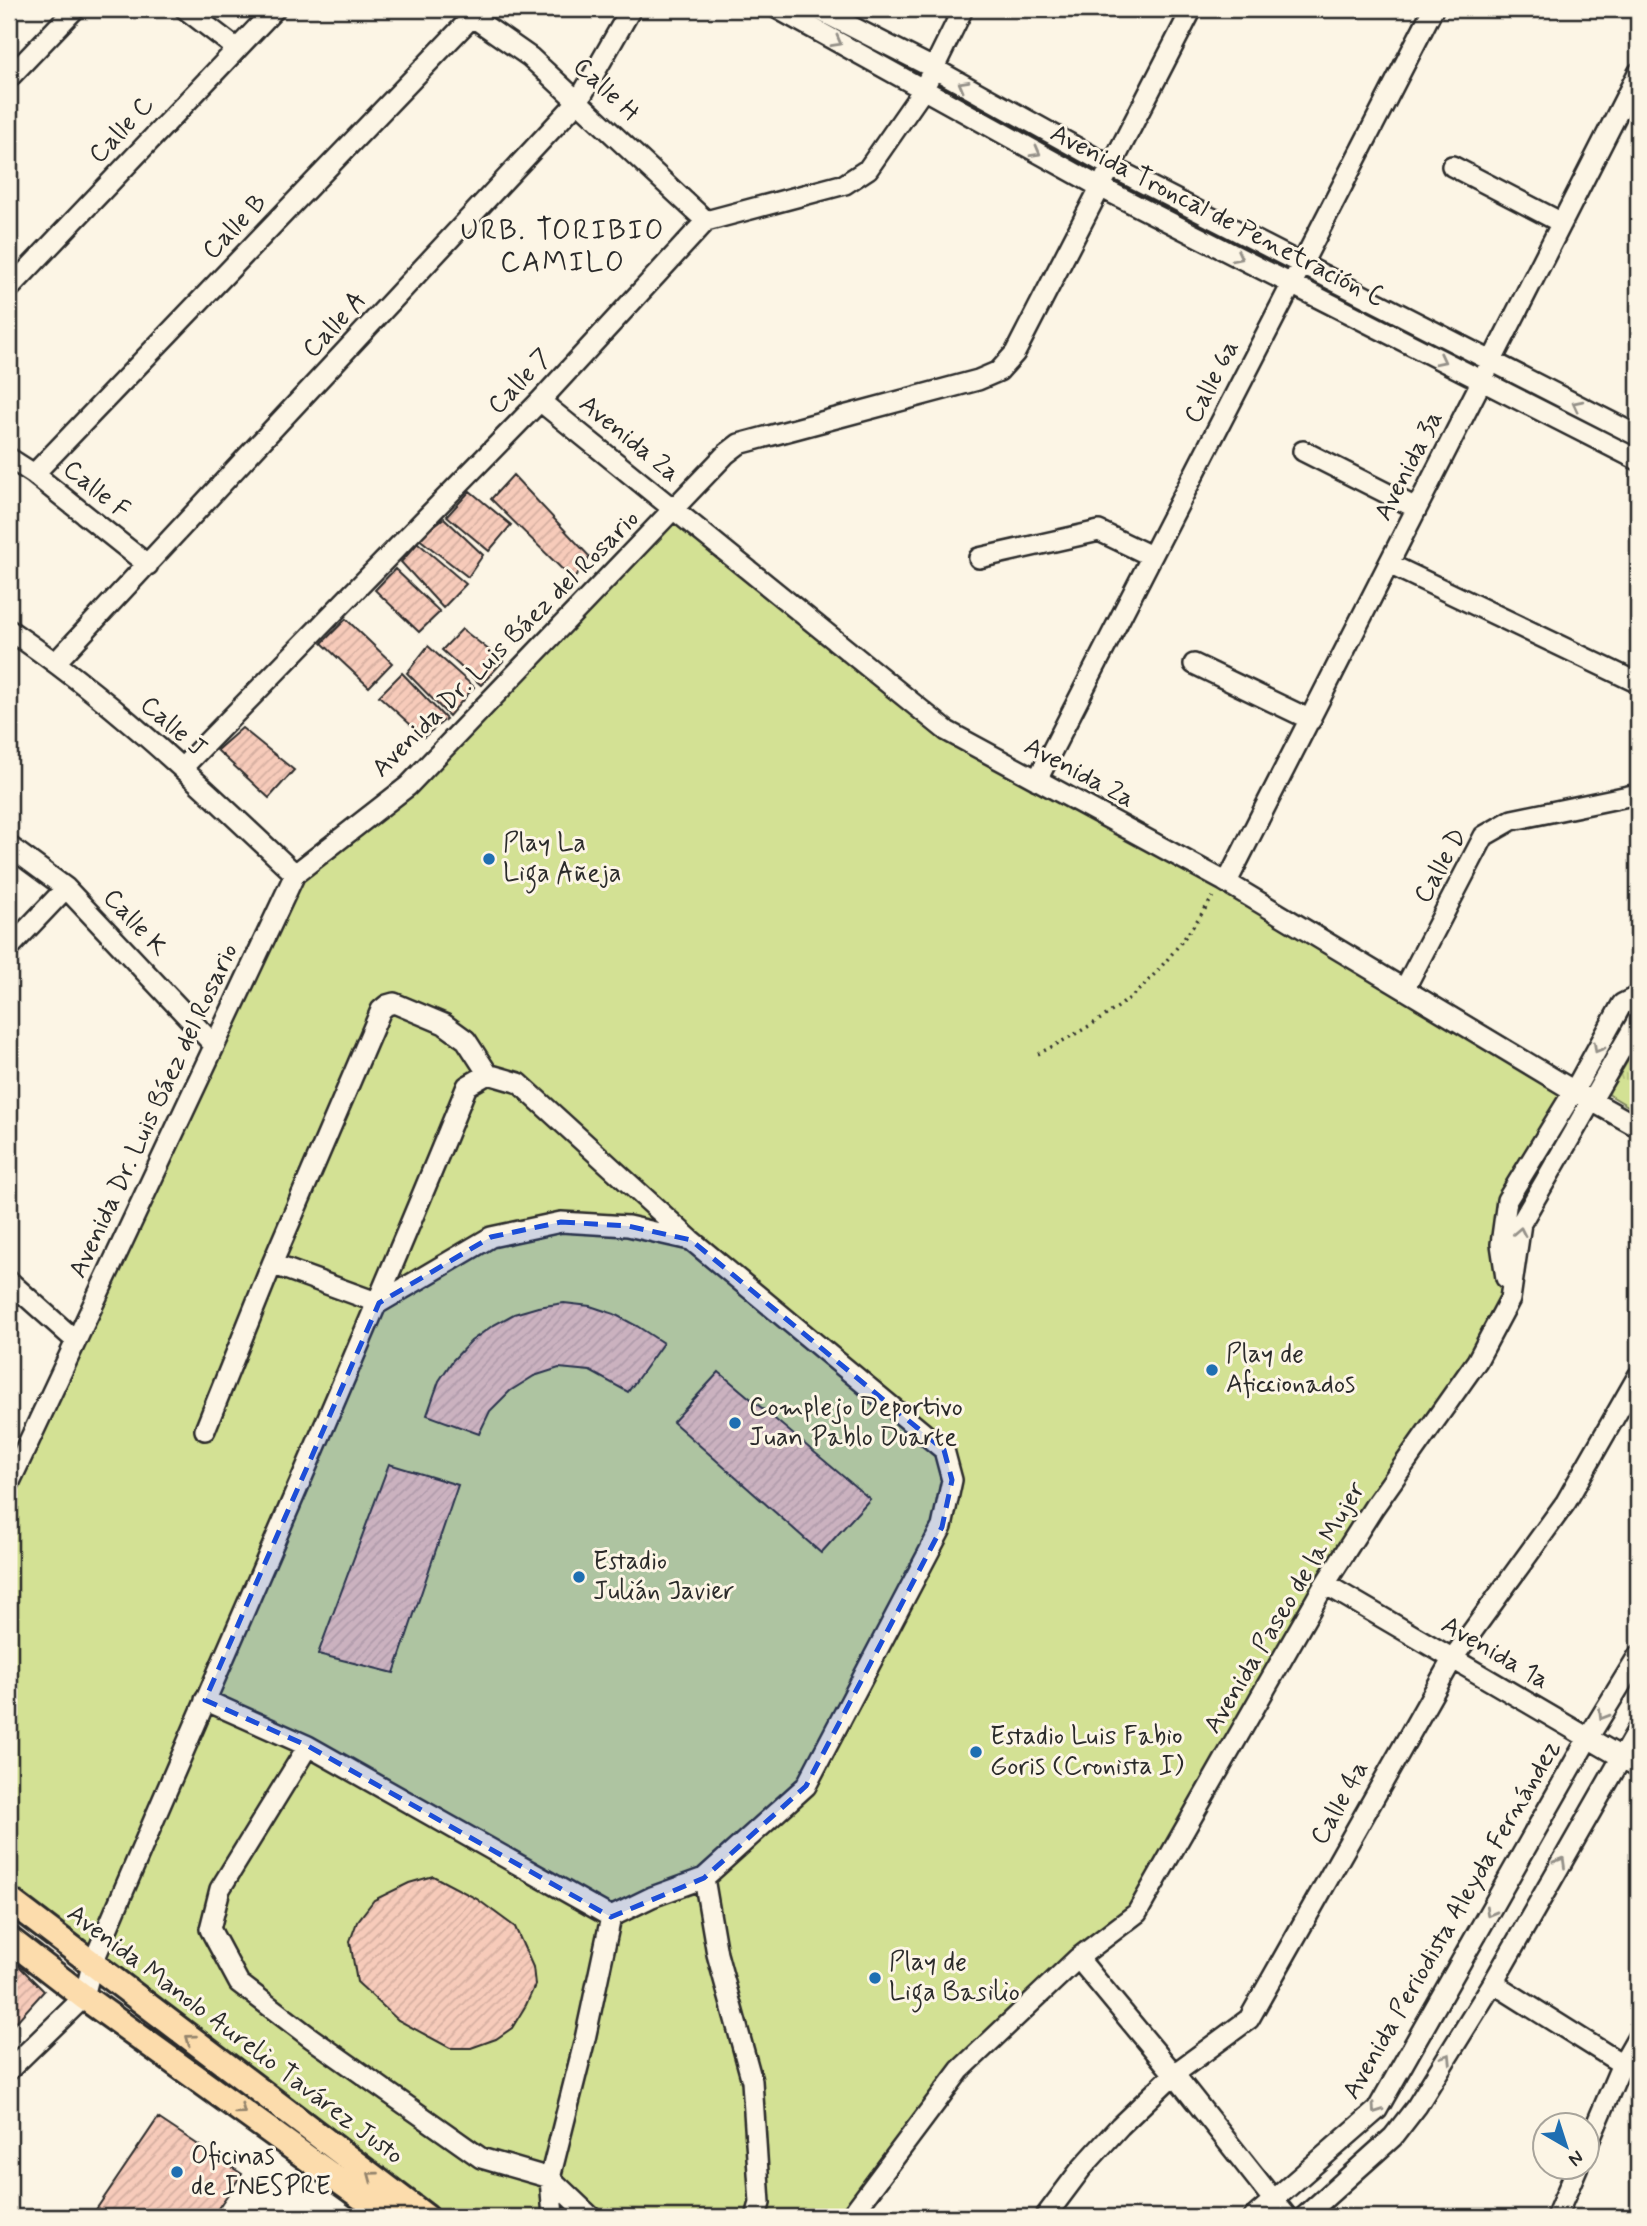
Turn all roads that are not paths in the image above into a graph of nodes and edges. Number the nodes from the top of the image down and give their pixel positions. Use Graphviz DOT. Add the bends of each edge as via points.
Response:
graph roads {
  1 [pos="75,9"];
  2 [pos="185,9"];
  3 [pos="275,9"];
  4 [pos="631,9"];
  5 [pos="778,9"];
  6 [pos="817,9"];
  7 [pos="963,9"];
  8 [pos="1192,9"];
  9 [pos="1433,9"];
  10 [pos="467,13"];
  11 [pos="236,48"];
  12 [pos="934,69"];
  13 [pos="1638,73"];
  14 [pos="9,78"];
  15 [pos="923,90"];
  16 [pos="579,100"];
  17 [pos="1110,166"];
  18 [pos="1452,166"];
  19 [pos="1100,187"];
  20 [pos="706,220"];
  21 [pos="1562,223"];
  22 [pos="1302,264"];
  23 [pos="1292,284"];
  24 [pos="9,289"];
  25 [pos="1492,361"];
  26 [pos="1482,380"];
  27 [pos="540,401"];
  28 [pos="1638,436"];
  29 [pos="1303,451"];
  30 [pos="9,458"];
  31 [pos="1638,460"];
  32 [pos="34,474"];
  33 [pos="1416,508"];
  34 [pos="674,510"];
  35 [pos="1151,556"];
  36 [pos="979,558"];
  37 [pos="1389,564"];
  38 [pos="148,565"];
  39 [pos="9,630"];
  40 [pos="57,662"];
  41 [pos="1194,664"];
  42 [pos="1638,683"];
  43 [pos="1311,720"];
  44 [pos="183,768"];
  45 [pos="1037,780"];
  46 [pos="1638,794"];
  47 [pos="9,846"];
  48 [pos="295,874"];
  49 [pos="1226,882"];
  50 [pos="66,888"];
  51 [pos="9,948"];
  52 [pos="1405,988"];
  53 [pos="1638,996"];
  54 [pos="1638,1020"];
  55 [pos="214,1045"];
  56 [pos="488,1074"];
  57 [pos="1574,1091"];
  58 [pos="1592,1101"];
  59 [pos="1638,1127"];
  60 [pos="691,1240"];
  61 [pos="272,1264"];
  62 [pos="9,1281"];
  63 [pos="1510,1299"];
  64 [pos="379,1303"];
  65 [pos="75,1340"];
  66 [pos="1638,1376"];
  67 [pos="205,1430"];
  68 [pos="9,1484"];
  69 [pos="1325,1584"];
  70 [pos="1638,1656"];
  71 [pos="1452,1658"];
  72 [pos="205,1700"];
  73 [pos="1638,1729"];
  74 [pos="1588,1738"];
  75 [pos="308,1746"];
  76 [pos="1630,1762"];
  77 [pos="704,1878"];
  78 [pos="9,1900"];
  79 [pos="611,1917"];
  80 [pos="9,1939"];
  81 [pos="1078,1958"];
  82 [pos="92,1965"];
  83 [pos="1493,1983"];
  84 [pos="83,1997"];
  85 [pos="1638,2036"];
  86 [pos="1622,2064"];
  87 [pos="9,2070"];
  88 [pos="1174,2074"];
  89 [pos="1602,2110"];
  90 [pos="550,2178"];
  91 [pos="1572,2180"];
  92 [pos="1275,2200"];
  93 [pos="389,2217"];
  94 [pos="426,2217"];
  95 [pos="552,2217"];
  96 [pos="591,2217"];
  97 [pos="756,2217"];
  98 [pos="850,2217"];
  99 [pos="1045,2217"];
  100 [pos="1254,2217"];
  101 [pos="1287,2217"];
  102 [pos="1304,2217"];
  103 [pos="1556,2217"];
  1 -- 14 [label="street"];
  2 -- 11 [label="street"];
  3 -- 11 [label="street, Calle C"];
  4 -- 16 [label="street, Calle A"];
  5 -- 15 [label="street, Avenida Troncal de Penetración C, one-way"];
  6 -- 12 [label="street, Avenida Troncal de Penetración C"];
  7 -- 12 [label="street"];
  8 -- 17 [label="street, Avenida Dr. Luis Báez del Rosario"];
  9 -- 22 [label="street, Calle 6a"];
  10 -- 16 [label="street, Calle H" via="530,57"];
  10 -- 32 [label="street, Calle B"];
  11 -- 24 [label="street, Calle C"];
  12 -- 15 [label="street"];
  17 -- 12 [label="street, Avenida Troncal de Penetración C, one-way"];
  13 -- 21 [label="street, Avenida 3a"];
  15 -- 19 [label="street, Avenida Troncal de Penetración C, one-way"];
  15 -- 20 [label="street" via="868,169 845,184"];
  16 -- 20 [label="street, Calle H"];
  16 -- 38 [label="street, Calle A"];
  17 -- 19 [label="street, Avenida Dr. Luis Báez del Rosario"];
  17 -- 22 [label="street, Avenida Troncal de Penetración C"];
  18 -- 21 [label="street"];
  19 -- 23 [label="street, Avenida Troncal de Penetración C, one-way"];
  19 -- 34 [label="street, Avenida Dr. Luis Báez del Rosario" via="1015,353 999,371 738,444"];
  20 -- 27 [label="street, Calle 7"];
  21 -- 25 [label="street, Avenida 3a"];
  22 -- 23 [label="street, Calle 6a"];
  22 -- 25 [label="street, Avenida Troncal de Penetración C"];
  23 -- 26 [label="street, Avenida Troncal de Penetración C, one-way"];
  23 -- 35 [label="street, Calle 6a"];
  25 -- 26 [label="street, Avenida 3a"];
  28 -- 25 [label="street, Avenida Troncal de Penetración C, one-way"];
  26 -- 31 [label="street, Avenida Troncal de Penetración C"];
  26 -- 33 [label="street, Avenida 3a"];
  27 -- 34 [label="street, Avenida 2a"];
  27 -- 44 [label="street, Calle 7"];
  29 -- 33 [label="street"];
  30 -- 32 [label="street, Calle F"];
  32 -- 38 [label="street, Calle F"];
  33 -- 37 [label="street, Avenida 3a"];
  34 -- 45 [label="street, Avenida 2a" via="947,731"];
  34 -- 48 [label="street, Avenida Dr. Luis Báez del Rosario" via="408,786"];
  35 -- 36 [label="street" via="1099,531"];
  35 -- 45 [label="street, Calle 6a"];
  37 -- 42 [label="street"];
  37 -- 43 [label="street, Avenida 3a"];
  38 -- 40 [label="street, Calle A"];
  39 -- 40 [label="street, Calle J"];
  40 -- 44 [label="street, Calle J"];
  41 -- 43 [label="street"];
  43 -- 49 [label="street, Avenida 3a"];
  44 -- 48 [label="street, Calle J"];
  45 -- 49 [label="street, Avenida 2a"];
  46 -- 52 [label="street, Calle D" via="1512,820 1484,835"];
  47 -- 50 [label="street, Calle K"];
  48 -- 55 [label="street, Avenida Dr. Luis Báez del Rosario"];
  49 -- 52 [label="street, Avenida 2a"];
  50 -- 51 [label="street"];
  50 -- 55 [label="street, Calle K"];
  52 -- 57 [label="street, Avenida 2a"];
  53 -- 57 [label="street, one-way" via="1622,1004"];
  54 -- 58 [label="street, Avenida Paseo de la Mujer"];
  55 -- 65 [label="street, Avenida Dr. Luis Báez del Rosario"];
  56 -- 60 [label="street" via="519,1083"];
  56 -- 61 [label="street" via="466,1040 444,1024 394,1003 381,1010"];
  56 -- 64 [label="street" via="467,1086"];
  57 -- 58 [label="street, Avenida 2a"];
  57 -- 63 [label="street" via="1507,1200 1501,1244"];
  58 -- 59 [label="street, Avenida 2a"];
  63 -- 58 [label="street, Avenida Paseo de la Mujer, one-way" via="1521,1223"];
  60 -- 64 [label="street" via="628,1226 561,1222 491,1237"];
  60 -- 77 [label="street" via="944,1450 952,1480 942,1527 806,1786"];
  61 -- 64 [label="street"];
  61 -- 67 [label="street"];
  62 -- 65 [label="street"];
  63 -- 69 [label="street, Avenida Paseo de la Mujer" via="1477,1361"];
  64 -- 72 [label="street"];
  65 -- 68 [label="street, Avenida Dr. Luis Báez del Rosario"];
  66 -- 71 [label="street, Calle 4a" via="1566,1502"];
  69 -- 71 [label="street, Avenida 1a"];
  69 -- 81 [label="street, Avenida Paseo de la Mujer" via="1137,1913"];
  70 -- 74 [label="street, Avenida Periodista Aleyda Fernández, one-way"];
  71 -- 74 [label="street, Avenida 1a"];
  71 -- 88 [label="street, Calle 4a" via="1249,2019"];
  72 -- 75 [label="street"];
  72 -- 82 [label="street"];
  73 -- 76 [label="street"];
  74 -- 76 [label="street, Avenida 1a"];
  74 -- 92 [label="street, Avenida Periodista Aleyda Fernández, one-way" via="1377,2110"];
  75 -- 79 [label="street"];
  75 -- 90 [label="street" via="220,1889 211,1929 239,1983 481,2158"];
  83 -- 76 [label="street, one-way"];
  77 -- 79 [label="street"];
  77 -- 97 [label="street" via="717,1954 752,2081 760,2203"];
  78 -- 82 [label="main road, Avenida Manolo Aurelio Tavárez Justo"];
  79 -- 90 [label="street"];
  80 -- 84 [label="main road, Avenida Manolo Aurelio Tavárez Justo"];
  81 -- 88 [label="street"];
  81 -- 98 [label="street, Avenida Paseo de la Mujer" via="960,2070"];
  82 -- 84 [label="street"];
  94 -- 82 [label="main road, Avenida Manolo Aurelio Tavárez Justo, one-way"];
  83 -- 86 [label="street"];
  102 -- 83 [label="street, one-way" via="1405,2123"];
  84 -- 87 [label="street"];
  84 -- 93 [label="main road, Avenida Manolo Aurelio Tavárez Justo, one-way"];
  85 -- 86 [label="street"];
  86 -- 89 [label="street"];
  88 -- 92 [label="street"];
  88 -- 99 [label="street, Calle 4a" via="1081,2169"];
  90 -- 95 [label="street"];
  90 -- 96 [label="street"];
  91 -- 103 [label="street"];
  92 -- 100 [label="street, Avenida Periodista Aleyda Fernández"];
  92 -- 101 [label="street"];
}
